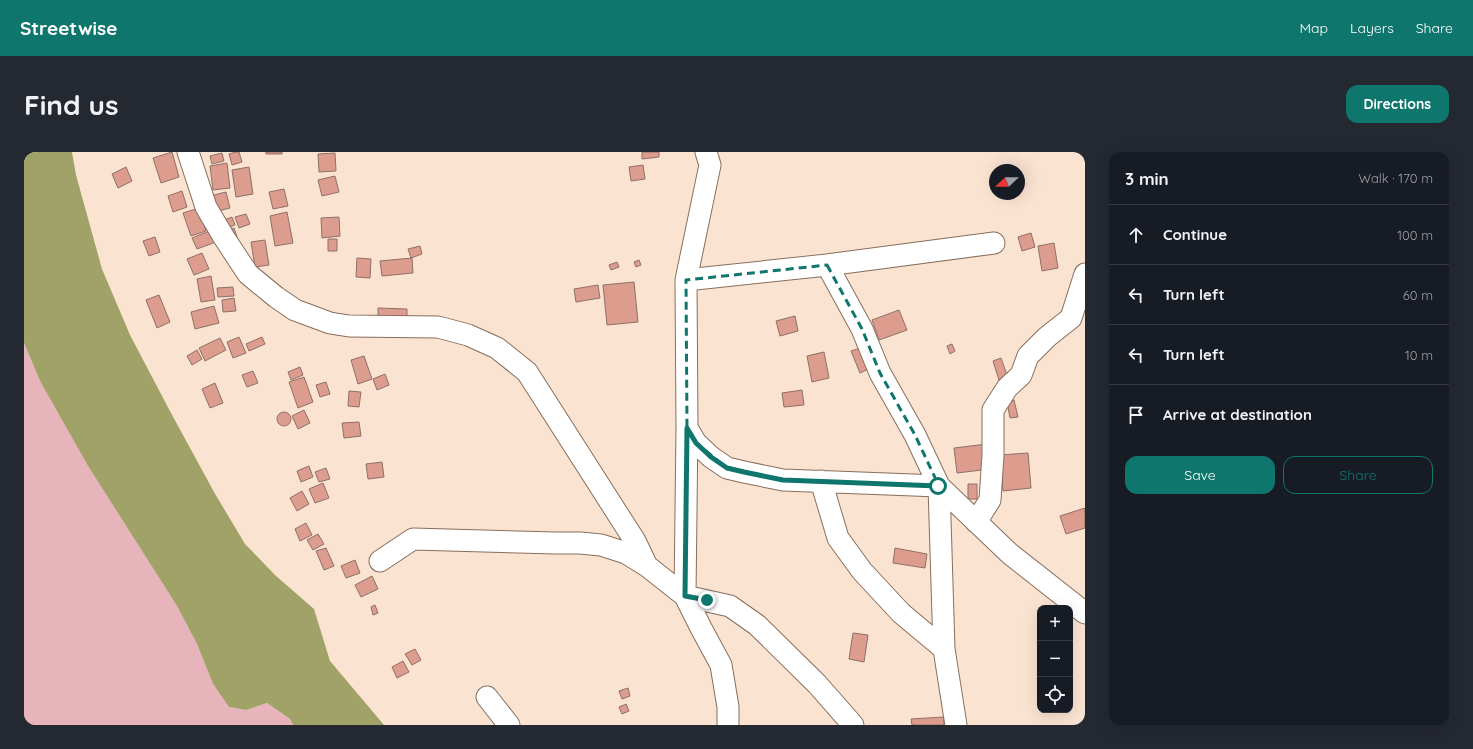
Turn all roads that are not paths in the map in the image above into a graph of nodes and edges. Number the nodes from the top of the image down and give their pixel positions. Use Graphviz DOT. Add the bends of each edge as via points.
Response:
graph roads {
  1 [pos="188,152"];
  2 [pos="706,152"];
  3 [pos="994,243"];
  4 [pos="827,265"];
  5 [pos="1085,274"];
  6 [pos="686,280"];
  7 [pos="687,428"];
  8 [pos="821,481"];
  9 [pos="938,486"];
  10 [pos="976,522"];
  11 [pos="380,561"];
  12 [pos="647,566"];
  13 [pos="685,596"];
  14 [pos="1085,613"];
  15 [pos="944,649"];
  16 [pos="487,697"];
  17 [pos="509,725"];
  18 [pos="728,725"];
  19 [pos="853,725"];
  20 [pos="956,725"];
  1 -- 12 [label="street" via="206,207 222,236 248,274 288,306 336,324 438,326 468,335 497,348 527,372 635,541"];
  2 -- 6 [label="street" via="710,165"];
  3 -- 4 [label="street"];
  4 -- 6 [label="street"];
  4 -- 9 [label="street" via="862,329 880,373 915,435"];
  5 -- 10 [label="street" via="1071,318 1028,356 1021,374 1007,388 993,410 990,500"];
  6 -- 7 [label="street"];
  7 -- 8 [label="street" via="696,443 727,468 783,480"];
  7 -- 13 [label="street"];
  8 -- 9 [label="street"];
  8 -- 15 [label="street" via="838,538 852,558 900,613"];
  9 -- 10 [label="street"];
  9 -- 15 [label="street"];
  10 -- 14 [label="street" via="1009,554"];
  11 -- 12 [label="street" via="413,539 601,545 626,553"];
  12 -- 13 [label="street"];
  13 -- 18 [label="street" via="721,665 728,707"];
  13 -- 19 [label="street" via="730,606 757,625 817,684"];
  15 -- 20 [label="street"];
  16 -- 17 [label="street"];
}
